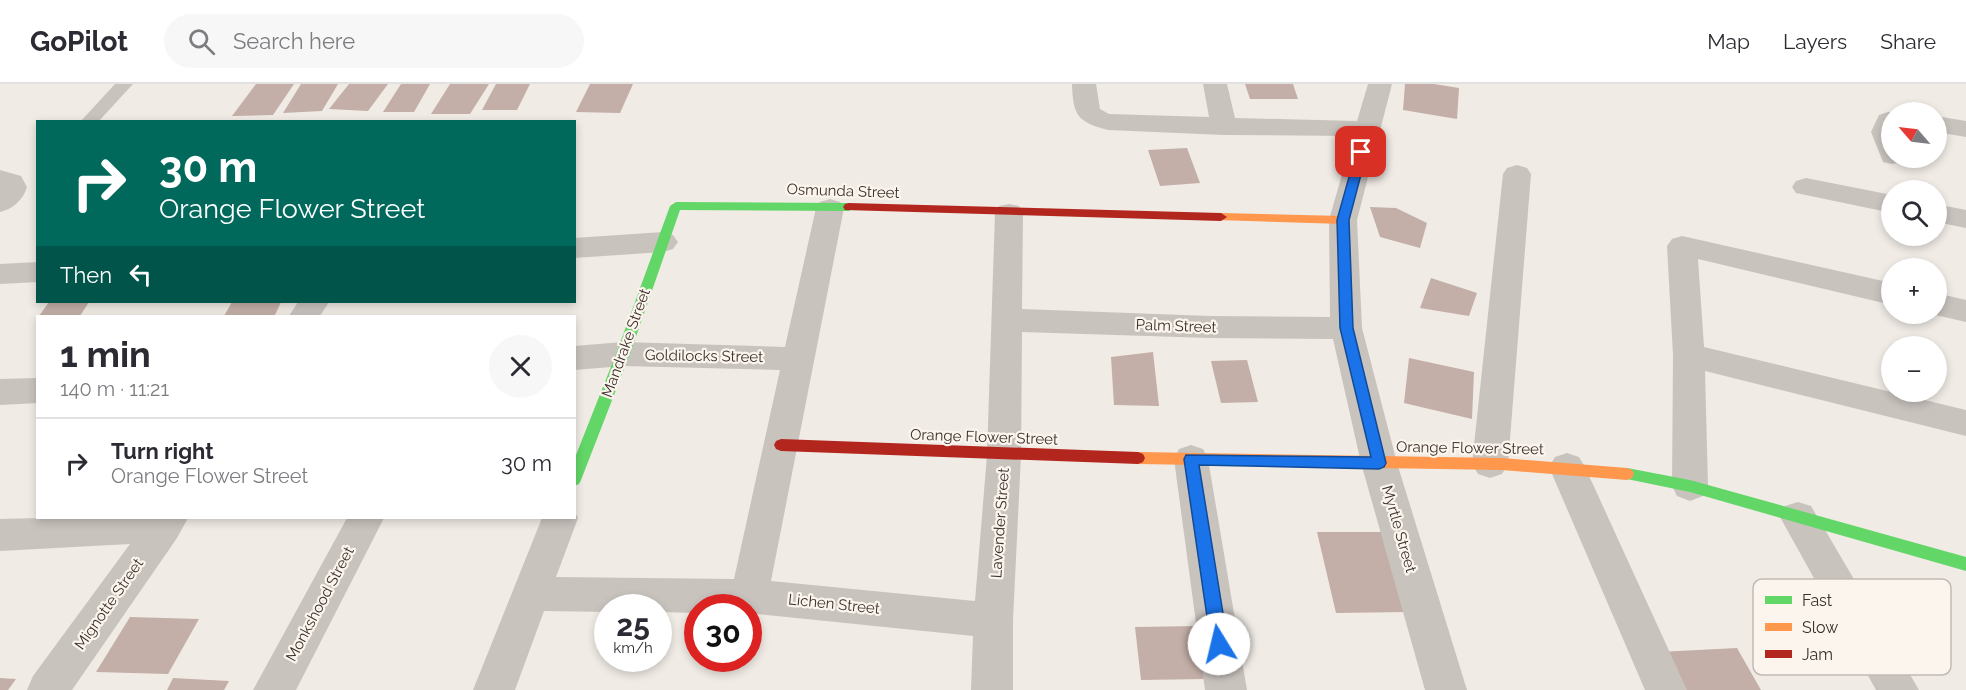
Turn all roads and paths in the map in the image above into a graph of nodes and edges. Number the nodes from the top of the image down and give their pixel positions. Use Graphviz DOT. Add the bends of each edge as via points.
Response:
graph roads {
  1 [pos="125,84"];
  2 [pos="1084,84"];
  3 [pos="1215,84"];
  4 [pos="1380,84"];
  5 [pos="90,120"];
  6 [pos="1947,126"];
  7 [pos="1224,127"];
  8 [pos="1368,129"];
  9 [pos="1966,129"];
  10 [pos="1517,174"];
  11 [pos="1806,187"];
  12 [pos="1881,202"];
  13 [pos="676,206"];
  14 [pos="830,207"];
  15 [pos="1009,213"];
  16 [pos="1947,215"];
  17 [pos="1966,219"];
  18 [pos="1343,220"];
  19 [pos="663,242"];
  20 [pos="576,248"];
  21 [pos="36,272"];
  22 [pos="0,274"];
  23 [pos="1881,291"];
  24 [pos="1947,307"];
  25 [pos="1966,311"];
  26 [pos="1007,320"];
  27 [pos="1346,328"];
  28 [pos="623,354"];
  29 [pos="1689,355"];
  30 [pos="576,358"];
  31 [pos="797,359"];
  32 [pos="36,390"];
  33 [pos="0,392"];
  34 [pos="1966,423"];
  35 [pos="781,445"];
  36 [pos="1004,455"];
  37 [pos="1191,459"];
  38 [pos="1379,463"];
  39 [pos="1490,464"];
  40 [pos="1567,467"];
  41 [pos="576,475"];
  42 [pos="1690,486"];
  43 [pos="1798,517"];
  44 [pos="365,519"];
  45 [pos="560,519"];
  46 [pos="167,522"];
  47 [pos="0,536"];
  48 [pos="1966,564"];
  49 [pos="1834,579"];
  50 [pos="530,594"];
  51 [pos="749,594"];
  52 [pos="684,595"];
  53 [pos="762,597"];
  54 [pos="993,620"];
  55 [pos="1889,675"];
  56 [pos="48,690"];
  57 [pos="273,690"];
  58 [pos="494,690"];
  59 [pos="992,690"];
  60 [pos="1226,690"];
  61 [pos="1446,690"];
  62 [pos="1666,690"];
  63 [pos="1898,690"];
  1 -- 5 [label="lane"];
  2 -- 7 [label="street" via="1086,110 1093,119"];
  3 -- 7 [label="street"];
  4 -- 8 [label="street, Myrtle Street"];
  6 -- 9 [label="street"];
  7 -- 8 [label="street"];
  8 -- 18 [label="street, Myrtle Street"];
  10 -- 39 [label="street"];
  11 -- 12 [label="street"];
  13 -- 14 [label="street, Osmunda Street"];
  13 -- 19 [label="street, Mandrake Street"];
  14 -- 15 [label="street, Osmunda Street"];
  14 -- 31 [label="street"];
  15 -- 18 [label="street, Osmunda Street"];
  15 -- 26 [label="street, Lavender Street"];
  16 -- 17 [label="street"];
  18 -- 27 [label="street, Myrtle Street"];
  19 -- 20 [label="street"];
  19 -- 28 [label="street, Mandrake Street"];
  21 -- 22 [label="street"];
  23 -- 29 [label="street" via="1682,246"];
  24 -- 25 [label="street"];
  26 -- 27 [label="street, Palm Street"];
  26 -- 36 [label="street, Lavender Street"];
  27 -- 38 [label="street, Myrtle Street"];
  28 -- 30 [label="street, Goldilocks Street"];
  28 -- 31 [label="street, Goldilocks Street"];
  28 -- 41 [label="street, Mandrake Street"];
  29 -- 34 [label="street"];
  29 -- 42 [label="street"];
  31 -- 35 [label="street"];
  32 -- 33 [label="street"];
  35 -- 36 [label="street, Orange Flower Street"];
  35 -- 51 [label="street"];
  36 -- 37 [label="street, Orange Flower Street"];
  36 -- 54 [label="street, Lavender Street"];
  37 -- 38 [label="street, Orange Flower Street"];
  37 -- 60 [label="street"];
  38 -- 39 [label="street, Orange Flower Street"];
  38 -- 61 [label="street, Myrtle Street"];
  39 -- 40 [label="street, Orange Flower Street"];
  40 -- 42 [label="street, Orange Flower Street" via="1644,475"];
  40 -- 62 [label="street"];
  42 -- 43 [label="street, Orange Flower Street"];
  43 -- 48 [label="street, Orange Flower Street"];
  43 -- 49 [label="street"];
  44 -- 57 [label="street, Monkshood Street"];
  45 -- 50 [label="street"];
  46 -- 47 [label="street"];
  46 -- 56 [label="street, Mignotte Street"];
  50 -- 52 [label="street, Lichen Street"];
  50 -- 58 [label="street"];
  53 -- 54 [label="street, Lichen Street"];
  54 -- 59 [label="street, Lavender Street"];
  55 -- 63 [label="street"];
}
